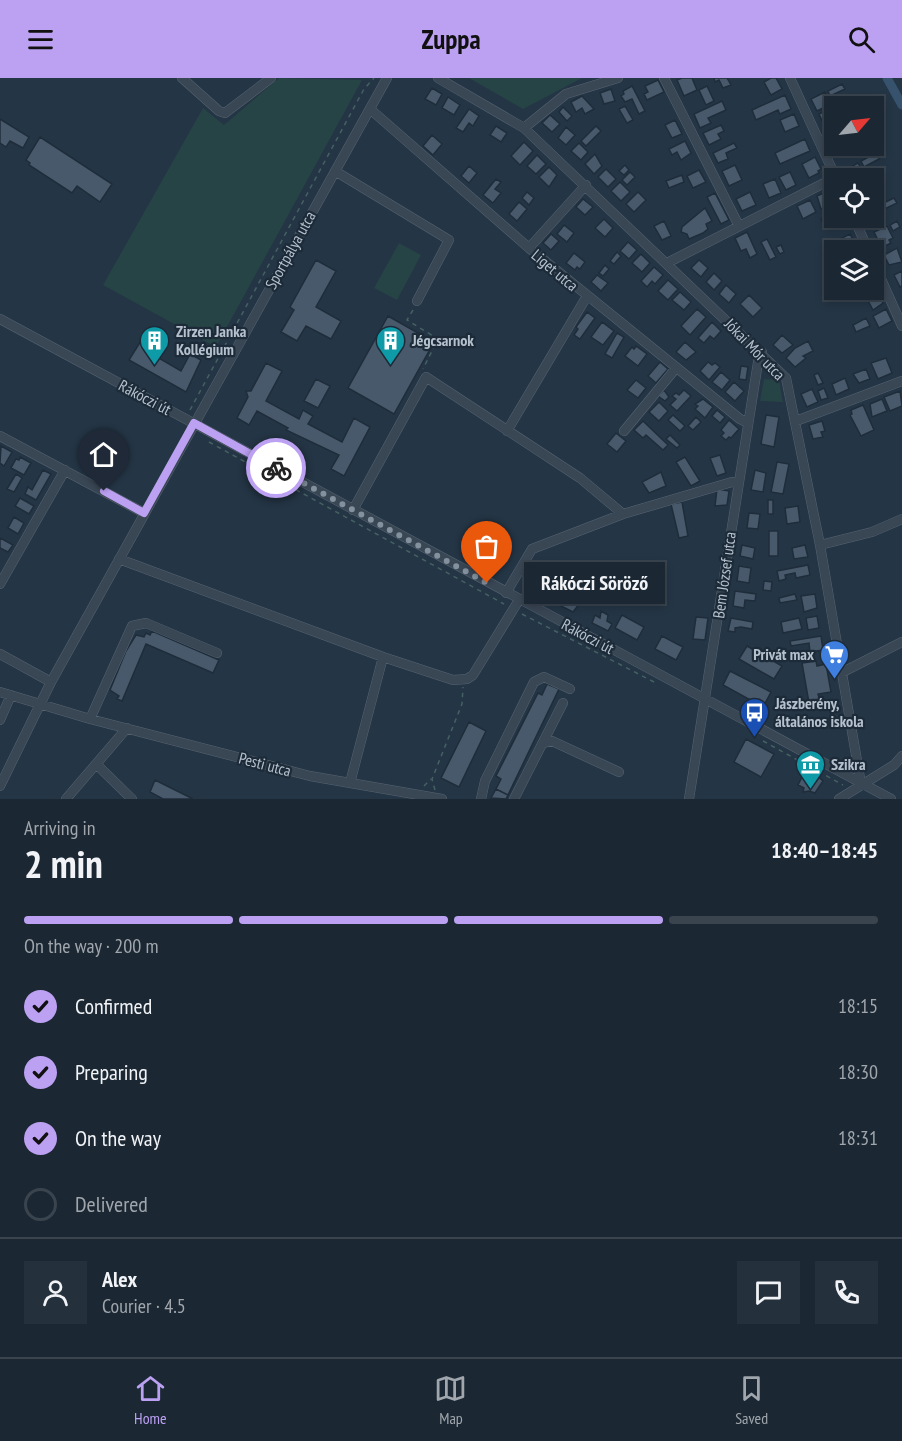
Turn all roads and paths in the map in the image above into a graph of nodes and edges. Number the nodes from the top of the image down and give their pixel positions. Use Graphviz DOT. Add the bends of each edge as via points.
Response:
graph roads {
  1 [pos="182,78"];
  2 [pos="271,78"];
  3 [pos="374,78"];
  4 [pos="387,78"];
  5 [pos="438,78"];
  6 [pos="618,78"];
  7 [pos="664,78"];
  8 [pos="790,78"];
  9 [pos="601,80"];
  10 [pos="370,109"];
  11 [pos="524,128"];
  12 [pos="831,168"];
  13 [pos="334,171"];
  14 [pos="824,184"];
  15 [pos="586,185"];
  16 [pos="739,226"];
  17 [pos="529,248"];
  18 [pos="667,263"];
  19 [pos="884,286"];
  20 [pos="586,296"];
  21 [pos="417,301"];
  22 [pos="0,319"];
  23 [pos="902,326"];
  24 [pos="762,352"];
  25 [pos="676,368"];
  26 [pos="422,377"];
  27 [pos="902,381"];
  28 [pos="191,407"];
  29 [pos="796,421"];
  30 [pos="194,423"];
  31 [pos="748,423"];
  32 [pos="507,431"];
  33 [pos="624,431"];
  34 [pos="0,436"];
  35 [pos="205,440"];
  36 [pos="65,470"];
  37 [pos="738,483"];
  38 [pos="353,510"];
  39 [pos="144,513"];
  40 [pos="623,514"];
  41 [pos="902,519"];
  42 [pos="820,545"];
  43 [pos="119,559"];
  44 [pos="0,584"];
  45 [pos="506,593"];
  46 [pos="519,600"];
  47 [pos="513,609"];
  48 [pos="902,642"];
  49 [pos="217,653"];
  50 [pos="0,654"];
  51 [pos="383,657"];
  52 [pos="841,673"];
  53 [pos="463,680"];
  54 [pos="51,682"];
  55 [pos="662,686"];
  56 [pos="570,689"];
  57 [pos="0,692"];
  58 [pos="11,695"];
  59 [pos="706,698"];
  60 [pos="563,703"];
  61 [pos="40,704"];
  62 [pos="90,719"];
  63 [pos="0,720"];
  64 [pos="127,728"];
  65 [pos="764,741"];
  66 [pos="544,743"];
  67 [pos="902,756"];
  68 [pos="97,765"];
  69 [pos="619,772"];
  70 [pos="350,783"];
  71 [pos="861,784"];
  72 [pos="0,786"];
  73 [pos="74,790"];
  74 [pos="852,790"];
  75 [pos="66,799"];
  76 [pos="81,799"];
  77 [pos="132,799"];
  78 [pos="440,799"];
  79 [pos="481,799"];
  80 [pos="514,799"];
  81 [pos="689,799"];
  82 [pos="839,799"];
  83 [pos="891,799"];
  1 -- 2 [label="street" via="225,113"];
  3 -- 28 [label="path" via="364,89"];
  4 -- 10 [label="street, Sportpálya utca"];
  5 -- 11 [label="street, Jókai Mór utca"];
  6 -- 9 [label="street"];
  7 -- 16 [label="street"];
  8 -- 12 [label="street"];
  9 -- 11 [label="street" via="566,94"];
  10 -- 13 [label="street, Sportpálya utca"];
  10 -- 17 [label="street, Liget utca"];
  11 -- 15 [label="street, Jókai Mór utca"];
  13 -- 21 [label="street" via="449,240"];
  13 -- 30 [label="street, Sportpálya utca"];
  14 -- 16 [label="street"];
  15 -- 17 [label="street"];
  15 -- 18 [label="street, Jókai Mór utca"];
  16 -- 18 [label="street"];
  17 -- 20 [label="street, Liget utca"];
  18 -- 24 [label="street, Jókai Mór utca"];
  19 -- 23 [label="street"];
  20 -- 25 [label="street, Liget utca"];
  20 -- 32 [label="street"];
  21 -- 26 [label="path" via="407,320 438,339"];
  22 -- 30 [label="street, Rákóczi út"];
  24 -- 29 [label="street, Jókai Mór utca" via="786,378"];
  24 -- 31 [label="street, Bem József utca"];
  25 -- 31 [label="street, Liget utca"];
  25 -- 33 [label="street"];
  26 -- 32 [label="street"];
  26 -- 38 [label="street"];
  27 -- 29 [label="street"];
  29 -- 42 [label="street, Jókai Mór utca"];
  30 -- 38 [label="street, Rákóczi út"];
  30 -- 39 [label="street, Sportpálya utca"];
  31 -- 37 [label="street, Bem József utca"];
  32 -- 40 [label="street" via="580,478"];
  34 -- 36 [label="street"];
  35 -- 47 [label="path"];
  36 -- 39 [label="street"];
  36 -- 44 [label="street"];
  37 -- 40 [label="street"];
  37 -- 59 [label="street, Bem József utca"];
  38 -- 45 [label="street, Rákóczi út"];
  39 -- 43 [label="street, Sportpálya utca"];
  40 -- 45 [label="street" via="532,549"];
  41 -- 42 [label="street" via="872,532"];
  42 -- 52 [label="street, Jókai Mór utca"];
  43 -- 51 [label="street"];
  43 -- 54 [label="street, Sportpálya utca"];
  45 -- 46 [label="street, Rákóczi út"];
  46 -- 47 [label="street"];
  46 -- 59 [label="street, Rákóczi út"];
  47 -- 53 [label="street" via="472,675"];
  47 -- 55 [label="path"];
  48 -- 52 [label="street"];
  49 -- 62 [label="street" via="146,623 132,627"];
  50 -- 54 [label="street"];
  51 -- 53 [label="street"];
  51 -- 70 [label="street"];
  52 -- 71 [label="street, Jókai Mór utca"];
  53 -- 78 [label="path" via="462,704 432,779"];
  54 -- 61 [label="street, Sportpálya utca"];
  56 -- 79 [label="street" via="544,677 534,682 485,781"];
  57 -- 58 [label="street, Pesti utca"];
  58 -- 61 [label="street, Pesti utca"];
  58 -- 63 [label="street"];
  59 -- 71 [label="street, Rákóczi út"];
  59 -- 81 [label="street, Bem József utca"];
  60 -- 66 [label="street"];
  61 -- 62 [label="street, Pesti utca"];
  61 -- 72 [label="street, Sportpálya utca"];
  62 -- 64 [label="street, Pesti utca"];
  64 -- 68 [label="street"];
  64 -- 70 [label="street, Pesti utca" via="310,777"];
  65 -- 74 [label="path"];
  66 -- 69 [label="street" via="552,741"];
  66 -- 80 [label="street"];
  67 -- 71 [label="street"];
  68 -- 73 [label="street"];
  68 -- 77 [label="street"];
  70 -- 78 [label="street, Pesti utca"];
  71 -- 74 [label="street"];
  71 -- 83 [label="street, Rákóczi út"];
  73 -- 75 [label="street"];
  73 -- 76 [label="street"];
  74 -- 82 [label="street"];
}
